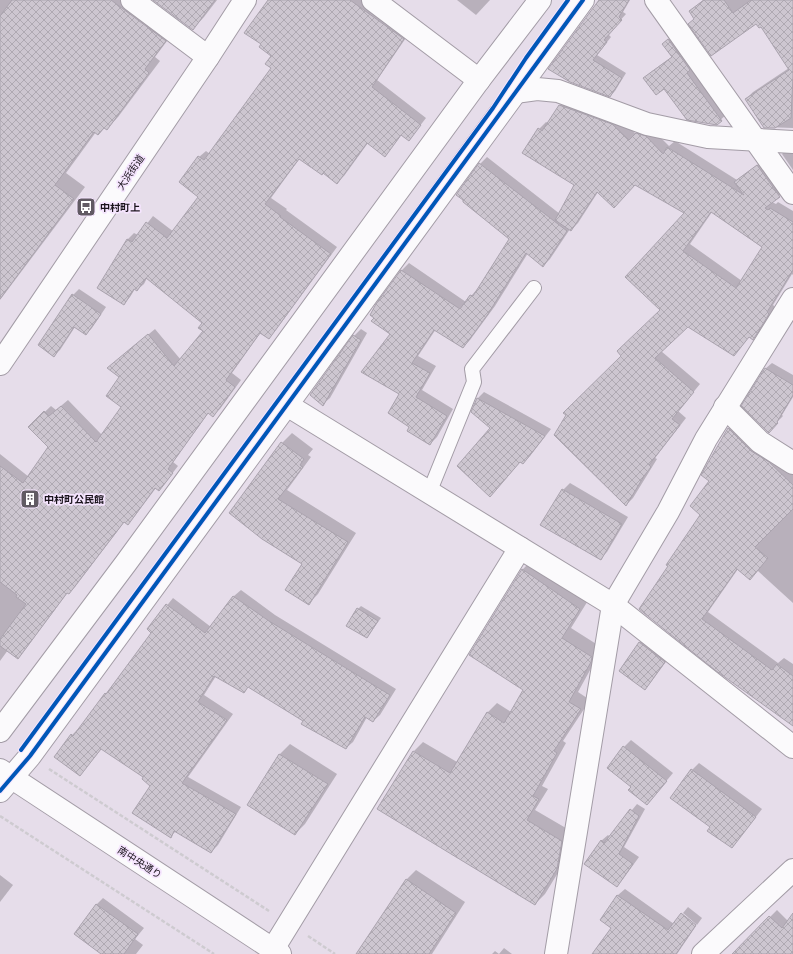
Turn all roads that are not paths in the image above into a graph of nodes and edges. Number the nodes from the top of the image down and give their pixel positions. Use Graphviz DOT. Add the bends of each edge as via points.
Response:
graph roads {
  1 [pos="132,0"];
  2 [pos="245,0"];
  3 [pos="373,0"];
  4 [pos="540,0"];
  5 [pos="583,0"];
  6 [pos="656,0"];
  7 [pos="208,57"];
  8 [pos="479,80"];
  9 [pos="516,92"];
  10 [pos="755,140"];
  11 [pos="793,142"];
  12 [pos="793,193"];
  13 [pos="534,288"];
  14 [pos="793,299"];
  15 [pos="0,364"];
  16 [pos="286,405"];
  17 [pos="726,407"];
  18 [pos="793,463"];
  19 [pos="429,493"];
  20 [pos="520,548"];
  21 [pos="612,605"];
  22 [pos="0,731"];
  23 [pos="793,747"];
  24 [pos="4,779"];
  25 [pos="793,870"];
  26 [pos="277,952"];
  27 [pos="556,954"];
  28 [pos="703,954"];
  1 -- 7 [label="street"];
  2 -- 7 [label="street, 大浜街道"];
  3 -- 8 [label="street"];
  4 -- 8 [label="street"];
  5 -- 9 [label="street"];
  6 -- 10 [label="street"];
  7 -- 15 [label="street, 大浜街道"];
  8 -- 22 [label="street" via="126,564"];
  9 -- 10 [label="street" via="537,89 558,91 647,124 708,137"];
  9 -- 16 [label="street"];
  10 -- 11 [label="street"];
  10 -- 12 [label="street"];
  13 -- 19 [label="lane" via="472,369 474,382"];
  14 -- 17 [label="street"];
  16 -- 19 [label="street"];
  16 -- 24 [label="street" via="30,756"];
  17 -- 18 [label="street" via="760,442"];
  17 -- 21 [label="street" via="706,439 668,512"];
  19 -- 20 [label="street"];
  20 -- 21 [label="street"];
  20 -- 26 [label="street" via="288,923"];
  21 -- 23 [label="street"];
  21 -- 27 [label="street"];
  24 -- 26 [label="street, 南中央通り"];
  25 -- 28 [label="street"];
}
